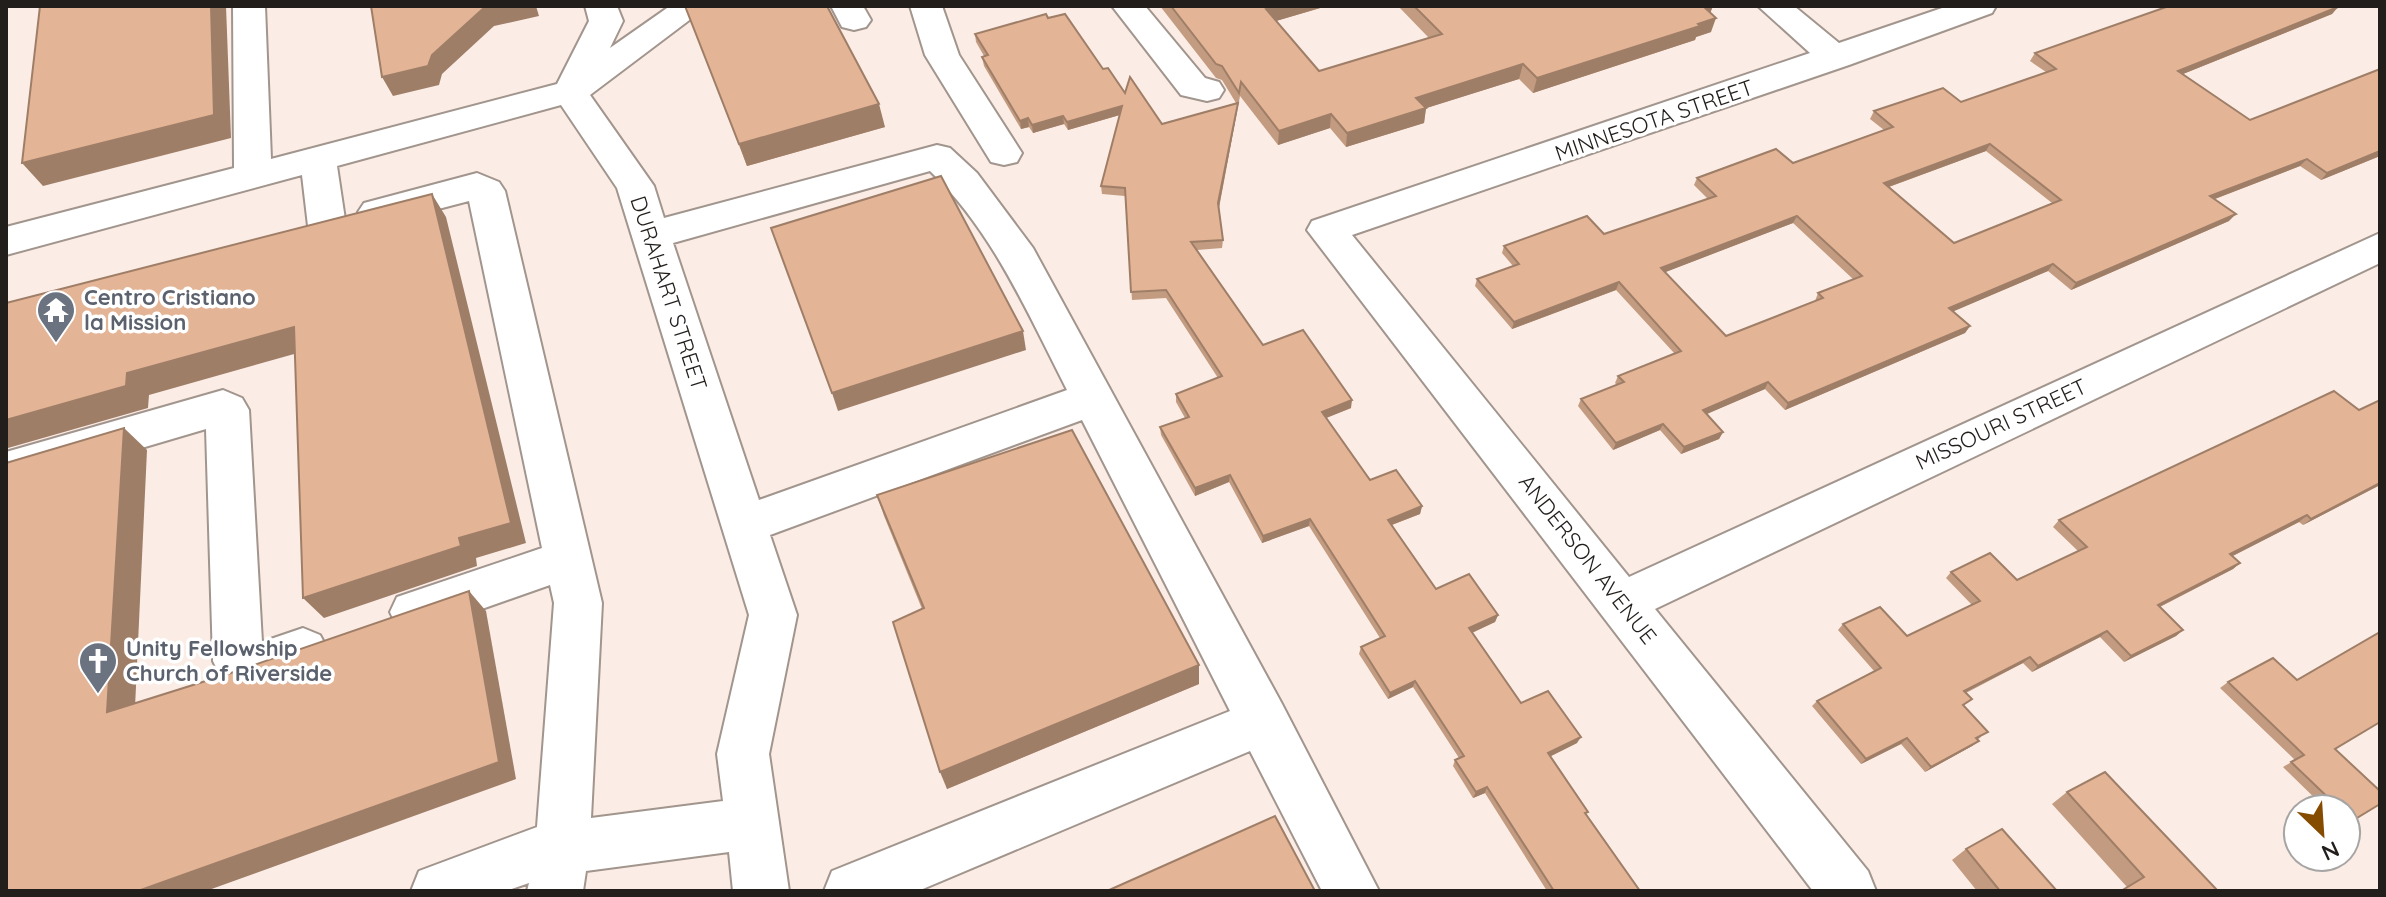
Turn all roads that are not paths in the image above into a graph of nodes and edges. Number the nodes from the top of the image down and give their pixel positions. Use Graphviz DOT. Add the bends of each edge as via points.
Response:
graph roads {
  1 [pos="249,6"];
  2 [pos="601,6"];
  3 [pos="692,6"];
  4 [pos="1128,6"];
  5 [pos="1774,6"];
  6 [pos="1980,6"];
  7 [pos="929,7"];
  8 [pos="1837,58"];
  9 [pos="1207,90"];
  10 [pos="570,92"];
  11 [pos="1004,153"];
  12 [pos="318,159"];
  13 [pos="253,177"];
  14 [pos="1326,230"];
  15 [pos="651,235"];
  16 [pos="6,241"];
  17 [pos="2380,247"];
  18 [pos="1093,398"];
  19 [pos="6,470"];
  20 [pos="744,525"];
  21 [pos="570,558"];
  22 [pos="1623,602"];
  23 [pos="381,623"];
  24 [pos="338,638"];
  25 [pos="1264,721"];
  26 [pos="752,823"];
  27 [pos="558,870"];
  28 [pos="439,891"];
  29 [pos="761,891"];
  30 [pos="852,891"];
  31 [pos="1351,891"];
  32 [pos="1848,891"];
  1 -- 13 [label="street"];
  2 -- 10 [label="street" via="606,21"];
  3 -- 10 [label="street"];
  4 -- 9 [label="street" via="1193,87"];
  5 -- 8 [label="street"];
  6 -- 8 [label="street, MINNESOTA STREET"];
  7 -- 11 [label="street" via="942,55"];
  8 -- 14 [label="street, MINNESOTA STREET"];
  10 -- 12 [label="street"];
  10 -- 15 [label="street, DURAHART STREET" via="635,186"];
  12 -- 13 [label="street"];
  12 -- 21 [label="street" via="312,230 460,189 477,186 486,191"];
  13 -- 16 [label="street"];
  14 -- 22 [label="street, ANDERSON AVENUE"];
  15 -- 18 [label="street" via="937,157 964,182 1019,258"];
  15 -- 20 [label="street, DURAHART STREET"];
  17 -- 22 [label="street, MISSOURI STREET"];
  18 -- 20 [label="street"];
  18 -- 25 [label="street" via="1195,601"];
  19 -- 24 [label="street" via="223,407 238,661 250,668"];
  20 -- 26 [label="street, DURAHART STREET" via="773,615 743,754"];
  21 -- 23 [label="street"];
  21 -- 27 [label="street" via="578,603"];
  22 -- 32 [label="street, ANDERSON AVENUE"];
  25 -- 30 [label="street"];
  25 -- 31 [label="street"];
  26 -- 27 [label="street"];
  26 -- 29 [label="street, DURAHART STREET"];
  27 -- 28 [label="street" via="521,858"];
}
